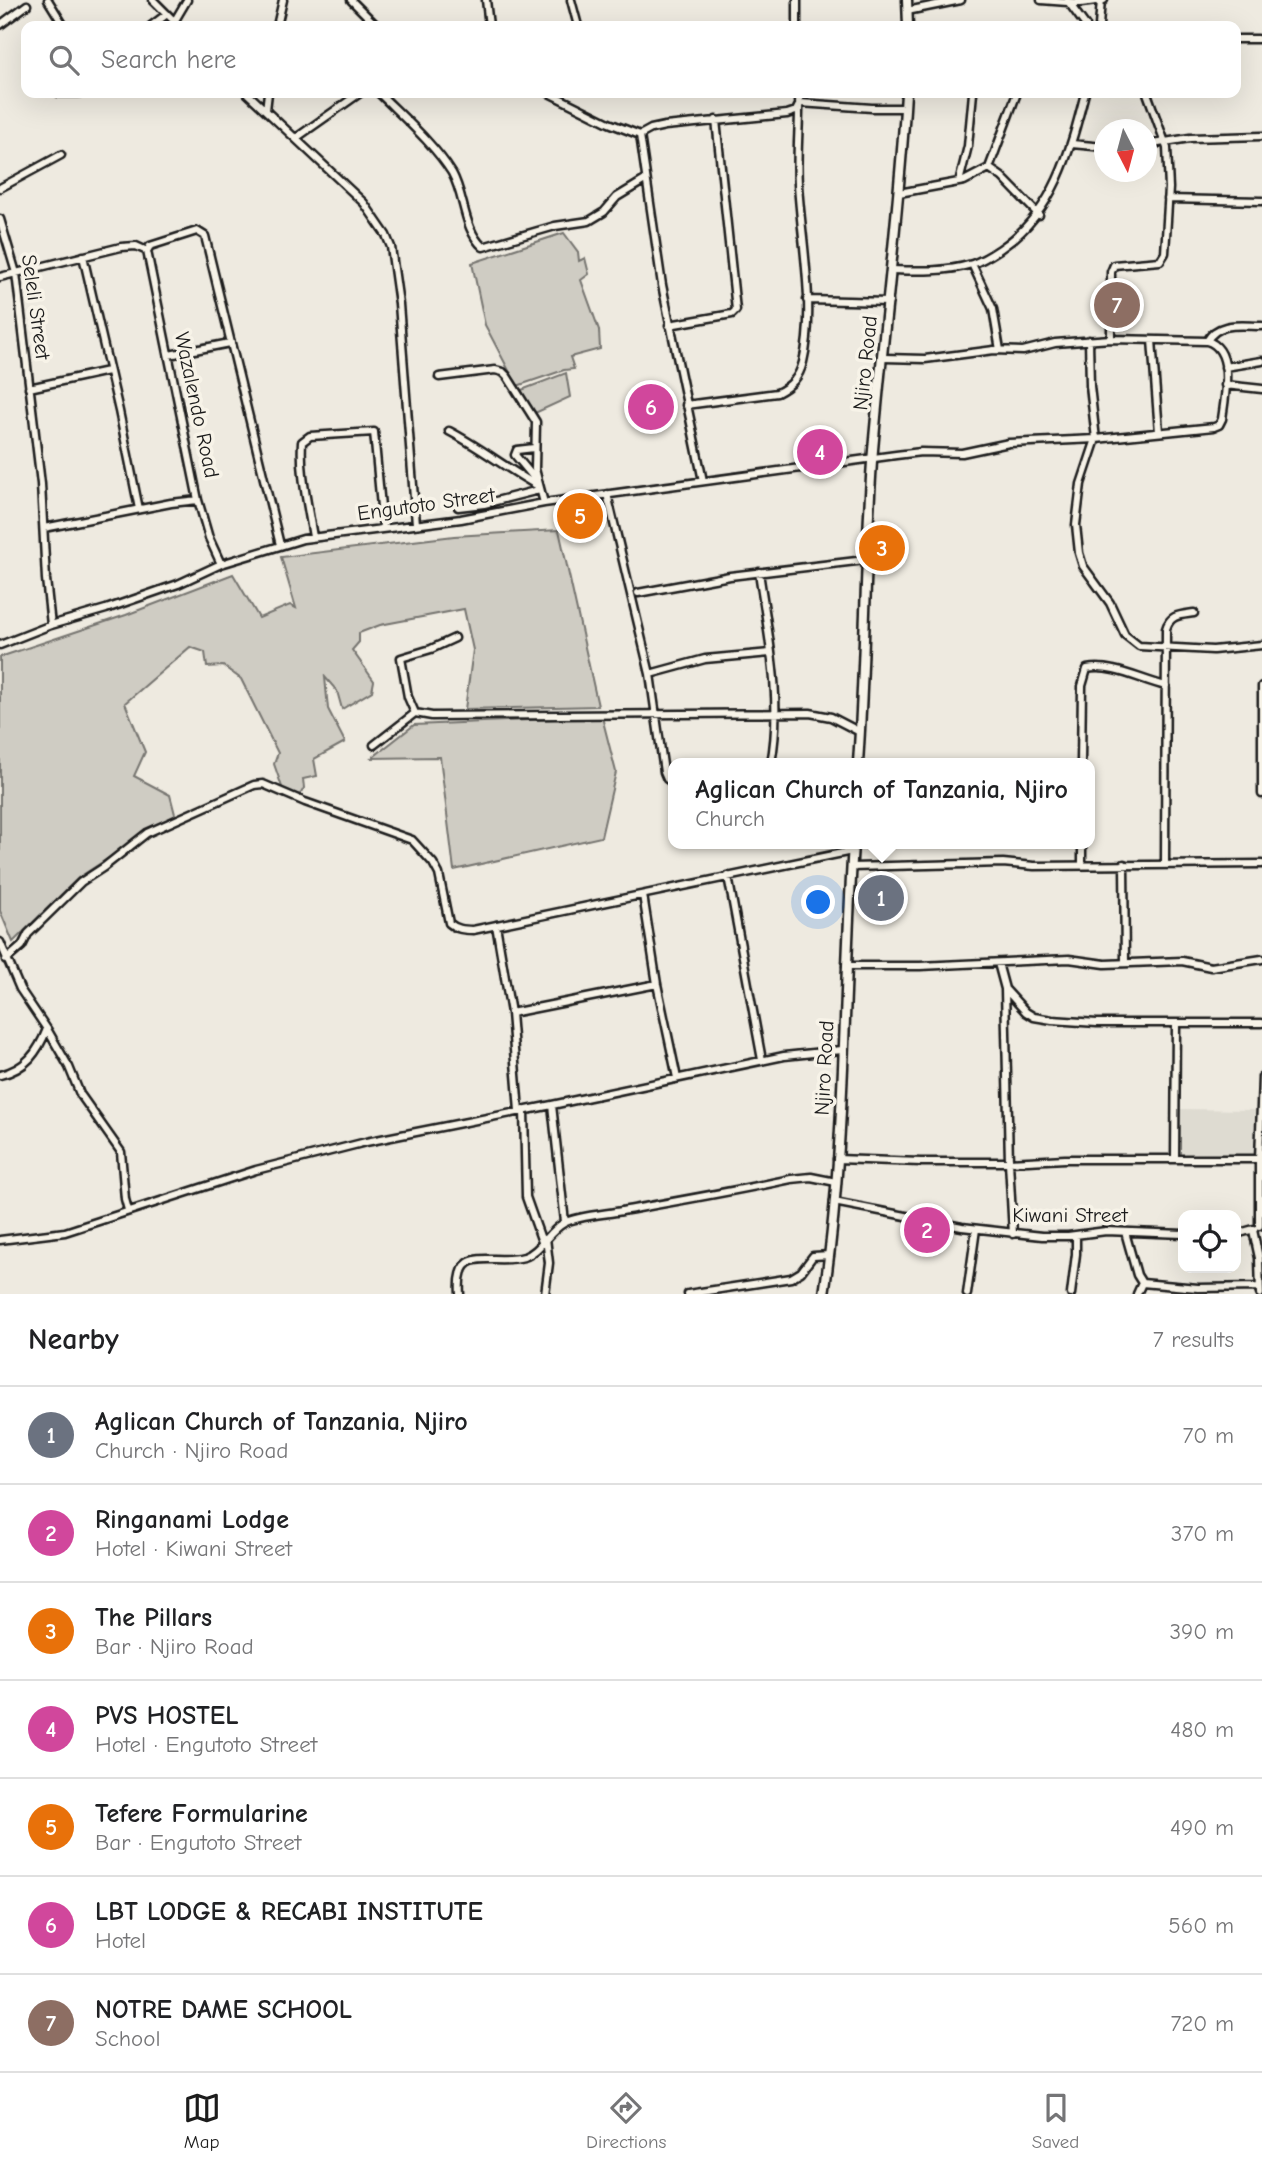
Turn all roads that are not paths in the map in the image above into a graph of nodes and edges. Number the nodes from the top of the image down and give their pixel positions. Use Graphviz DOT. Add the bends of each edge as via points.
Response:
graph roads {
  1 [pos="48,0"];
  2 [pos="153,0"];
  3 [pos="187,0"];
  4 [pos="283,0"];
  5 [pos="351,0"];
  6 [pos="485,0"];
  7 [pos="571,0"];
  8 [pos="797,0"];
  9 [pos="907,0"];
  10 [pos="961,0"];
  11 [pos="1041,0"];
  12 [pos="1102,0"];
  13 [pos="1060,1"];
  14 [pos="1069,3"];
  15 [pos="27,5"];
  16 [pos="908,11"];
  17 [pos="167,14"];
  18 [pos="61,21"];
  19 [pos="158,21"];
  20 [pos="173,21"];
  21 [pos="177,21"];
  22 [pos="277,21"];
  23 [pos="372,21"];
  24 [pos="488,21"];
  25 [pos="577,21"];
  26 [pos="797,21"];
  27 [pos="908,21"];
  28 [pos="1082,21"];
  29 [pos="1100,21"];
  30 [pos="0,25"];
  31 [pos="1241,39"];
  32 [pos="1258,39"];
  33 [pos="253,98"];
  34 [pos="267,98"];
  35 [pos="353,98"];
  36 [pos="384,98"];
  37 [pos="560,98"];
  38 [pos="800,98"];
  39 [pos="906,98"];
  40 [pos="973,98"];
  41 [pos="1015,98"];
  42 [pos="1084,98"];
  43 [pos="1149,98"];
  44 [pos="800,103"];
  45 [pos="905,108"];
  46 [pos="266,110"];
  47 [pos="716,120"];
  48 [pos="640,135"];
  49 [pos="1262,136"];
  50 [pos="296,138"];
  51 [pos="1165,142"];
  52 [pos="1157,143"];
  53 [pos="1072,144"];
  54 [pos="1094,146"];
  55 [pos="61,155"];
  56 [pos="989,168"];
  57 [pos="645,180"];
  58 [pos="959,182"];
  59 [pos="0,188"];
  60 [pos="899,193"];
  61 [pos="1168,199"];
  62 [pos="1262,201"];
  63 [pos="1039,215"];
  64 [pos="0,219"];
  65 [pos="147,250"];
  66 [pos="83,256"];
  67 [pos="972,264"];
  68 [pos="891,270"];
  69 [pos="16,273"];
  70 [pos="0,277"];
  71 [pos="807,300"];
  72 [pos="889,302"];
  73 [pos="669,325"];
  74 [pos="1262,326"];
  75 [pos="1111,338"];
  76 [pos="1089,340"];
  77 [pos="1152,340"];
  78 [pos="1206,341"];
  79 [pos="230,343"];
  80 [pos="1000,350"];
  81 [pos="169,355"];
  82 [pos="884,358"];
  83 [pos="1262,362"];
  84 [pos="1225,367"];
  85 [pos="108,371"];
  86 [pos="439,377"];
  87 [pos="1225,385"];
  88 [pos="29,388"];
  89 [pos="1262,389"];
  90 [pos="686,405"];
  91 [pos="449,431"];
  92 [pos="1159,432"];
  93 [pos="1096,439"];
  94 [pos="534,449"];
  95 [pos="873,458"];
  96 [pos="703,481"];
  97 [pos="538,485"];
  98 [pos="607,494"];
  99 [pos="198,500"];
  100 [pos="544,503"];
  101 [pos="458,507"];
  102 [pos="139,509"];
  103 [pos="416,524"];
  104 [pos="44,527"];
  105 [pos="383,528"];
  106 [pos="313,537"];
  107 [pos="280,545"];
  108 [pos="865,560"];
  109 [pos="221,564"];
  110 [pos="759,572"];
  111 [pos="638,593"];
  112 [pos="1194,613"];
  113 [pos="51,625"];
  114 [pos="455,638"];
  115 [pos="0,645"];
  116 [pos="1262,646"];
  117 [pos="1166,649"];
  118 [pos="771,653"];
  119 [pos="650,674"];
  120 [pos="1166,686"];
  121 [pos="1262,686"];
  122 [pos="415,713"];
  123 [pos="655,714"];
  124 [pos="775,714"];
  125 [pos="860,732"];
  126 [pos="374,745"];
  127 [pos="1261,749"];
  128 [pos="771,758"];
  129 [pos="858,758"];
  130 [pos="1081,758"];
  131 [pos="668,780"];
  132 [pos="1262,794"];
  133 [pos="849,849"];
  134 [pos="853,849"];
  135 [pos="1082,849"];
  136 [pos="1082,864"];
  137 [pos="1124,864"];
  138 [pos="1165,864"];
  139 [pos="1262,864"];
  140 [pos="852,867"];
  141 [pos="728,876"];
  142 [pos="643,895"];
  143 [pos="496,925"];
  144 [pos="0,942"];
  145 [pos="1262,959"];
  146 [pos="6,960"];
  147 [pos="998,962"];
  148 [pos="1125,963"];
  149 [pos="846,966"];
  150 [pos="657,984"];
  151 [pos="1005,989"];
  152 [pos="511,1013"];
  153 [pos="1262,1023"];
  154 [pos="1176,1024"];
  155 [pos="47,1029"];
  156 [pos="842,1051"];
  157 [pos="762,1060"];
  158 [pos="0,1074"];
  159 [pos="1262,1077"];
  160 [pos="677,1078"];
  161 [pos="552,1105"];
  162 [pos="522,1111"];
  163 [pos="1261,1119"];
  164 [pos="837,1159"];
  165 [pos="1175,1159"];
  166 [pos="1259,1159"];
  167 [pos="1009,1162"];
  168 [pos="836,1182"];
  169 [pos="1260,1185"];
  170 [pos="834,1202"];
  171 [pos="128,1210"];
  172 [pos="565,1222"];
  173 [pos="1258,1227"];
  174 [pos="976,1229"];
  175 [pos="1125,1232"];
  176 [pos="1241,1232"];
  177 [pos="1013,1234"];
  178 [pos="1178,1234"];
  179 [pos="1076,1235"];
  180 [pos="0,1240"];
  181 [pos="544,1240"];
  182 [pos="830,1255"];
  183 [pos="1142,1283"];
  184 [pos="1260,1286"];
  185 [pos="1206,1291"];
  186 [pos="460,1294"];
  187 [pos="545,1294"];
  188 [pos="688,1294"];
  189 [pos="824,1294"];
  190 [pos="967,1294"];
  191 [pos="1071,1294"];
  192 [pos="1137,1294"];
  1 -- 18 [label="street"];
  2 -- 17 [label="street"];
  3 -- 21 [label="street"];
  4 -- 22 [label="street"];
  5 -- 23 [label="street"];
  6 -- 24 [label="street"];
  7 -- 25 [label="street"];
  8 -- 26 [label="street"];
  9 -- 16 [label="street"];
  10 -- 16 [label="street"];
  11 -- 13 [label="street"];
  12 -- 14 [label="street"];
  12 -- 29 [label="street"];
  13 -- 14 [label="street"];
  14 -- 28 [label="street"];
  15 -- 30 [label="street"];
  16 -- 27 [label="street"];
  17 -- 19 [label="street"];
  17 -- 20 [label="street"];
  31 -- 32 [label="street"];
  33 -- 46 [label="street"];
  34 -- 46 [label="street"];
  35 -- 50 [label="street"];
  36 -- 57 [label="street" via="452,174 472,230 484,247 555,226 589,222"];
  37 -- 48 [label="street"];
  38 -- 44 [label="street"];
  39 -- 45 [label="street, Njiro Road"];
  40 -- 58 [label="street"];
  41 -- 56 [label="street"];
  42 -- 53 [label="street"];
  43 -- 51 [label="street"];
  44 -- 45 [label="street"];
  44 -- 47 [label="street" via="796,111 787,114"];
  44 -- 71 [label="street" via="797,180"];
  45 -- 60 [label="street, Njiro Road"];
  46 -- 50 [label="street"];
  47 -- 48 [label="street" via="665,126"];
  47 -- 73 [label="street" via="736,310"];
  48 -- 57 [label="street"];
  49 -- 51 [label="street"];
  50 -- 103 [label="street" via="364,203 391,247"];
  51 -- 52 [label="street"];
  51 -- 61 [label="street"];
  53 -- 54 [label="street"];
  53 -- 63 [label="street"];
  55 -- 59 [label="street"];
  56 -- 58 [label="street"];
  56 -- 63 [label="street"];
  57 -- 73 [label="street"];
  58 -- 60 [label="street"];
  60 -- 68 [label="street, Njiro Road"];
  61 -- 62 [label="street"];
  61 -- 75 [label="street" via="1163,259 1120,263 1112,268"];
  63 -- 67 [label="street" via="1013,240"];
  64 -- 69 [label="street, Seleli Street"];
  65 -- 66 [label="street" via="130,246"];
  65 -- 79 [label="street" via="203,233"];
  65 -- 81 [label="street, Wazalendo Road"];
  66 -- 69 [label="street"];
  66 -- 85 [label="street"];
  67 -- 68 [label="street"];
  67 -- 80 [label="street" via="993,309"];
  68 -- 72 [label="street, Njiro Road"];
  69 -- 70 [label="street"];
  69 -- 88 [label="street, Seleli Street"];
  71 -- 72 [label="street"];
  71 -- 90 [label="street" via="804,361 790,387 777,393"];
  72 -- 82 [label="street, Njiro Road"];
  73 -- 90 [label="street"];
  74 -- 78 [label="street" via="1220,328"];
  75 -- 76 [label="street"];
  75 -- 77 [label="street"];
  76 -- 80 [label="street" via="1023,351"];
  76 -- 93 [label="street"];
  77 -- 78 [label="street"];
  77 -- 92 [label="street"];
  78 -- 84 [label="street" via="1217,347"];
  79 -- 81 [label="street"];
  79 -- 107 [label="street"];
  80 -- 82 [label="street" via="925,359"];
  81 -- 99 [label="street, Wazalendo Road"];
  82 -- 95 [label="street, Njiro Road"];
  83 -- 84 [label="street"];
  84 -- 87 [label="street"];
  85 -- 88 [label="street"];
  85 -- 102 [label="street"];
  86 -- 94 [label="street" via="503,372 533,414"];
  87 -- 89 [label="street"];
  87 -- 92 [label="street, Engutoto Street" via="1219,425"];
  88 -- 104 [label="street, Seleli Street"];
  90 -- 96 [label="street"];
  91 -- 97 [label="street"];
  92 -- 93 [label="street, Engutoto Street"];
  93 -- 95 [label="street, Engutoto Street"];
  93 -- 117 [label="street" via="1081,484 1076,525 1080,559 1131,641 1143,648"];
  94 -- 97 [label="street"];
  94 -- 97 [label="street" via="517,450 515,455"];
  95 -- 96 [label="street, Engutoto Street"];
  95 -- 108 [label="street, Njiro Road"];
  96 -- 98 [label="street, Engutoto Street"];
  97 -- 100 [label="street"];
  97 -- 101 [label="street" via="484,504"];
  98 -- 100 [label="street, Engutoto Street"];
  98 -- 119 [label="street"];
  99 -- 102 [label="street"];
  99 -- 109 [label="street, Wazalendo Road"];
  100 -- 103 [label="street, Engutoto Street"];
  102 -- 104 [label="street"];
  103 -- 105 [label="street, Engutoto Street"];
  104 -- 113 [label="street, Seleli Street"];
  105 -- 106 [label="street, Engutoto Street"];
  105 -- 106 [label="street" via="374,432 310,436 301,448"];
  106 -- 107 [label="street, Engutoto Street"];
  107 -- 109 [label="street, Engutoto Street"];
  108 -- 110 [label="street"];
  108 -- 125 [label="street, Njiro Road"];
  109 -- 113 [label="street, Engutoto Street" via="178,584"];
  110 -- 111 [label="street"];
  110 -- 118 [label="street"];
  112 -- 117 [label="street" via="1170,619"];
  113 -- 115 [label="street, Engutoto Street"];
  114 -- 122 [label="street" via="401,658"];
  116 -- 117 [label="street"];
  117 -- 120 [label="street"];
  118 -- 119 [label="street" via="705,659"];
  118 -- 124 [label="street"];
  119 -- 123 [label="street"];
  120 -- 130 [label="street" via="1096,667 1087,669 1082,686"];
  120 -- 138 [label="street"];
  121 -- 127 [label="street"];
  122 -- 123 [label="street"];
  122 -- 126 [label="street"];
  123 -- 124 [label="street"];
  123 -- 131 [label="street"];
  124 -- 125 [label="street" via="823,714"];
  124 -- 128 [label="street"];
  125 -- 129 [label="street, Njiro Road"];
  127 -- 132 [label="street"];
  133 -- 141 [label="street"];
  134 -- 140 [label="street, Njiro Road"];
  135 -- 136 [label="street"];
  136 -- 137 [label="street"];
  136 -- 140 [label="street"];
  137 -- 138 [label="street"];
  137 -- 148 [label="street"];
  138 -- 139 [label="street"];
  140 -- 149 [label="street, Njiro Road"];
  141 -- 142 [label="street"];
  141 -- 157 [label="street"];
  142 -- 143 [label="street"];
  142 -- 150 [label="street"];
  143 -- 146 [label="street" via="464,930 449,923 439,874 412,840 263,784 147,833 81,881"];
  143 -- 152 [label="street"];
  144 -- 146 [label="street"];
  145 -- 148 [label="street" via="1211,967 1182,961"];
  146 -- 155 [label="street"];
  147 -- 148 [label="street" via="1069,959"];
  147 -- 149 [label="street"];
  147 -- 151 [label="street"];
  149 -- 156 [label="street, Njiro Road"];
  150 -- 152 [label="street"];
  150 -- 160 [label="street"];
  151 -- 154 [label="street" via="1034,1017"];
  151 -- 167 [label="street"];
  152 -- 162 [label="street"];
  153 -- 154 [label="street"];
  154 -- 165 [label="street"];
  155 -- 158 [label="street" via="24,1065"];
  155 -- 171 [label="street" via="80,1094 121,1152"];
  156 -- 157 [label="street"];
  156 -- 164 [label="street, Njiro Road"];
  157 -- 160 [label="street"];
  159 -- 163 [label="street"];
  160 -- 161 [label="street"];
  161 -- 162 [label="street"];
  161 -- 172 [label="street"];
  162 -- 171 [label="street" via="293,1159"];
  162 -- 181 [label="street" via="526,1197"];
  163 -- 166 [label="street"];
  164 -- 167 [label="street"];
  164 -- 168 [label="street, Njiro Road"];
  165 -- 166 [label="street"];
  165 -- 167 [label="street"];
  166 -- 169 [label="street"];
  167 -- 177 [label="street"];
  168 -- 170 [label="street, Njiro Road"];
  168 -- 172 [label="street" via="811,1177"];
  169 -- 173 [label="street"];
  170 -- 174 [label="street, Kiwani Street"];
  170 -- 182 [label="street, Njiro Road"];
  171 -- 180 [label="street" via="65,1232"];
  172 -- 181 [label="street"];
  173 -- 176 [label="street"];
  173 -- 184 [label="street"];
  174 -- 177 [label="street, Kiwani Street"];
  174 -- 190 [label="street"];
  175 -- 178 [label="street, Kiwani Street"];
  175 -- 179 [label="street, Kiwani Street"];
  175 -- 183 [label="street"];
  177 -- 179 [label="street, Kiwani Street"];
  179 -- 191 [label="street"];
  181 -- 186 [label="street" via="525,1256 465,1264 460,1270"];
  181 -- 187 [label="street" via="549,1264"];
  182 -- 188 [label="street" via="810,1258 791,1278"];
  182 -- 189 [label="street, Njiro Road"];
  183 -- 185 [label="street"];
  183 -- 192 [label="street"];
  184 -- 185 [label="street"];
}
